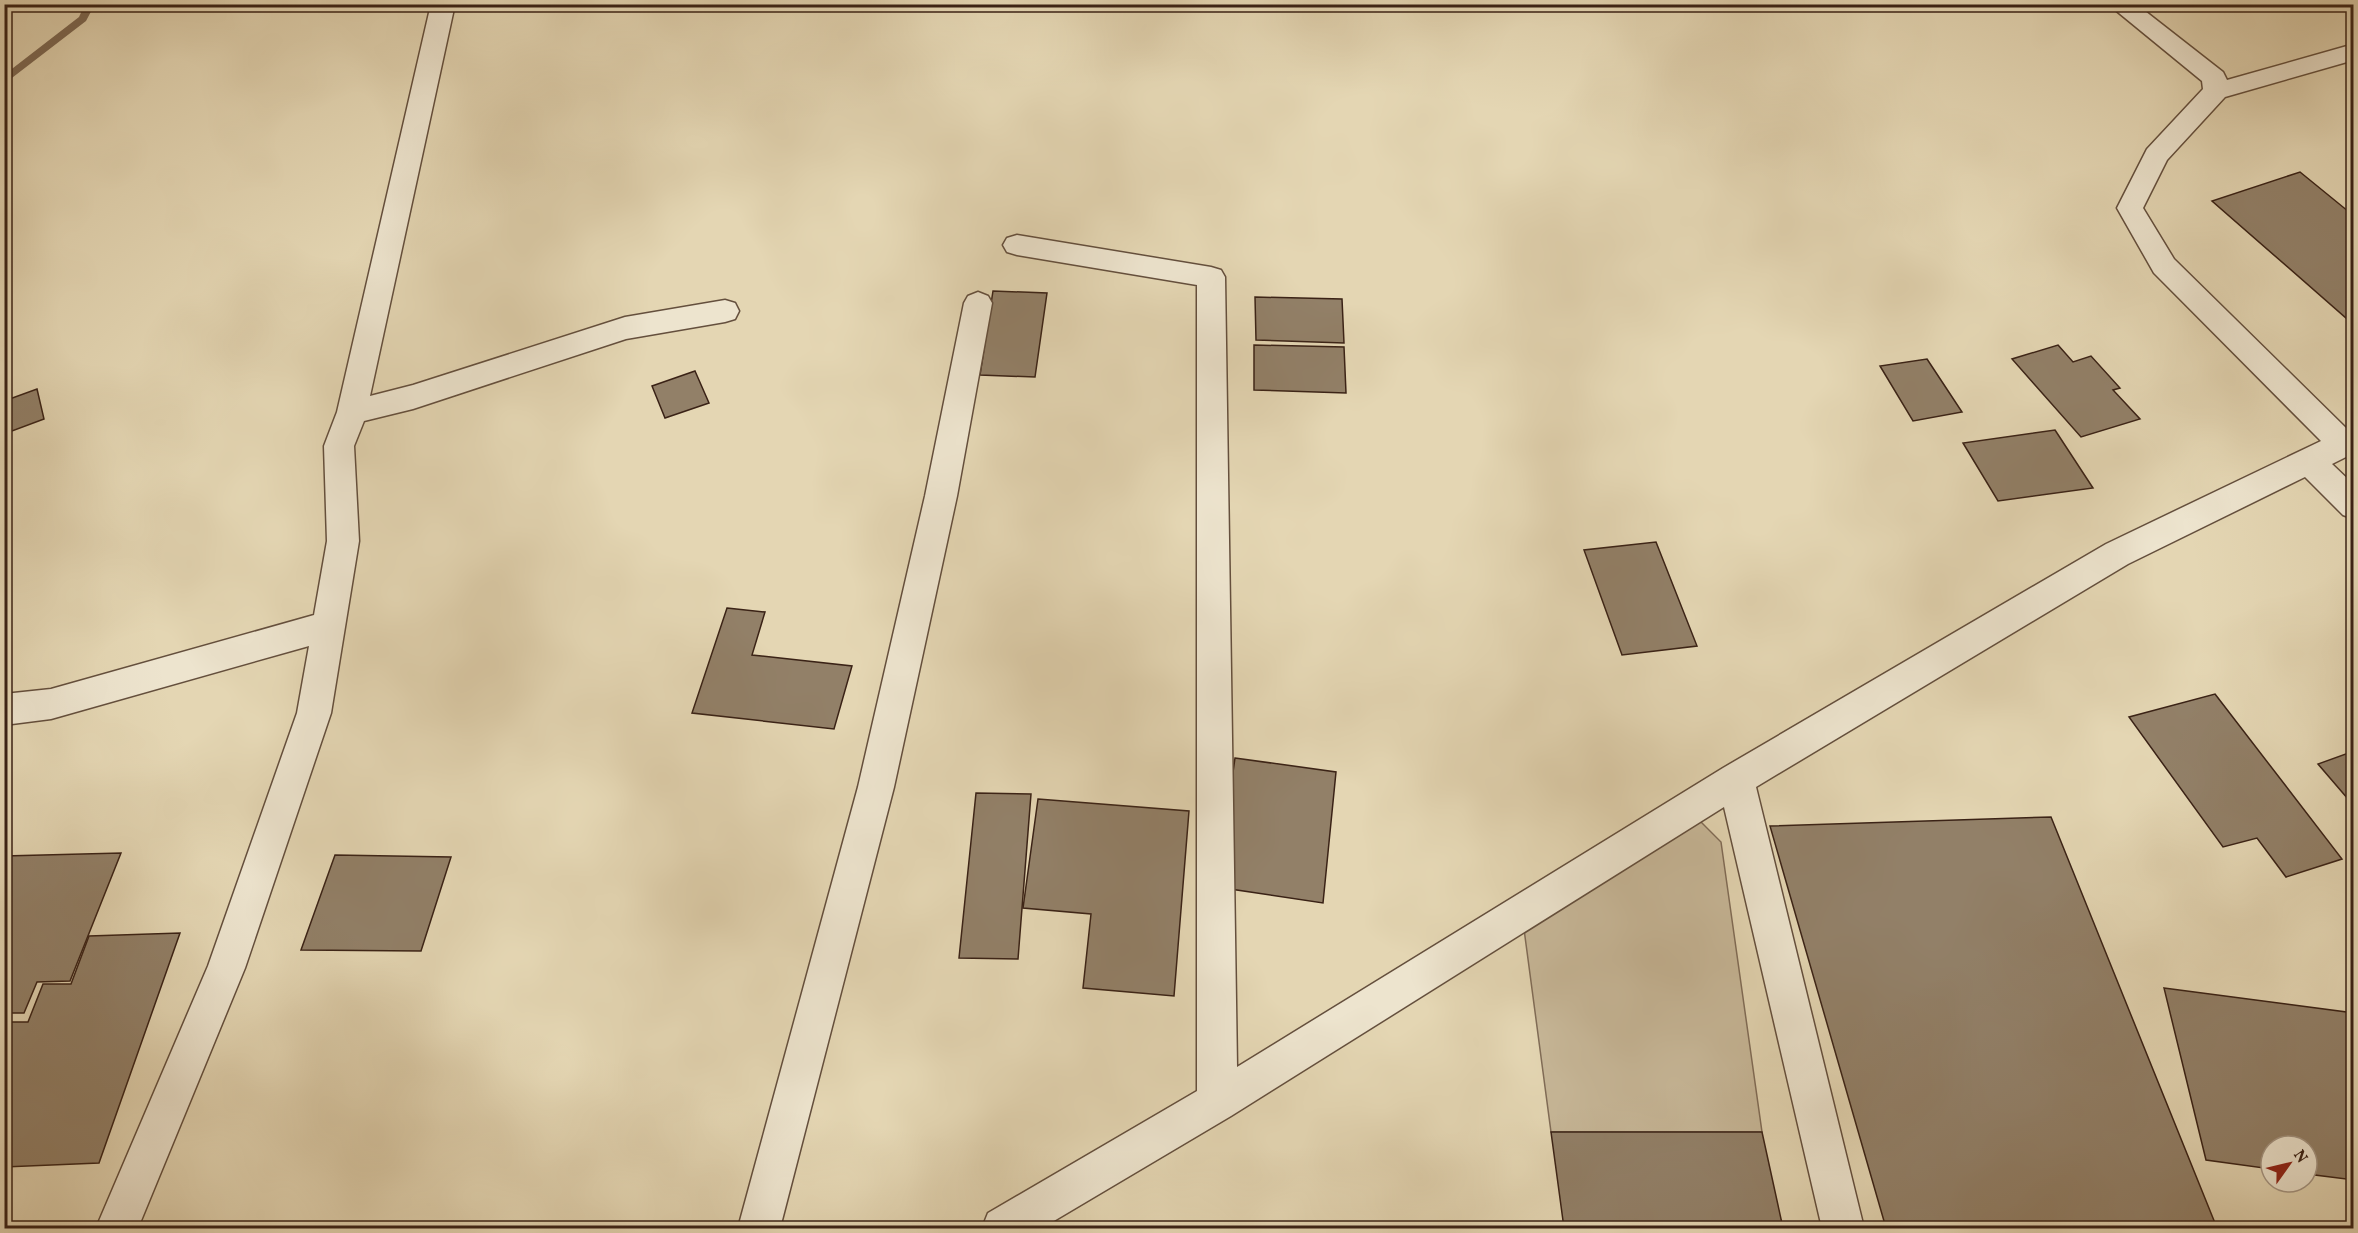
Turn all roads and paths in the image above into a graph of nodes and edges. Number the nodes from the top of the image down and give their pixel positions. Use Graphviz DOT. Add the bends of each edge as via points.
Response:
graph roads {
  1 [pos="443,4"];
  2 [pos="2120,4"];
  3 [pos="2354,52"];
  4 [pos="2216,92"];
  5 [pos="1017,245"];
  6 [pos="978,303"];
  7 [pos="725,310"];
  8 [pos="352,412"];
  9 [pos="2348,442"];
  10 [pos="2309,461"];
  11 [pos="2354,507"];
  12 [pos="328,626"];
  13 [pos="4,710"];
  14 [pos="1736,780"];
  15 [pos="1217,1102"];
  16 [pos="117,1228"];
  17 [pos="759,1228"];
  18 [pos="1003,1228"];
  19 [pos="1843,1228"];
  1 -- 8 [label="street"];
  2 -- 4 [label="street" via="2214,78"];
  3 -- 4 [label="street"];
  4 -- 9 [label="street" via="2156,155 2130,208 2164,266"];
  5 -- 15 [label="street" via="1211,277"];
  6 -- 17 [label="street" via="941,496 876,787"];
  7 -- 8 [label="street" via="625,328 413,397"];
  8 -- 12 [label="street" via="339,446 343,541"];
  9 -- 10 [label="street"];
  10 -- 11 [label="street"];
  10 -- 14 [label="street" via="2117,554"];
  12 -- 13 [label="street" via="51,704"];
  12 -- 16 [label="street" via="314,713 226,968"];
  14 -- 15 [label="street"];
  14 -- 19 [label="street"];
  15 -- 18 [label="street"];
}
